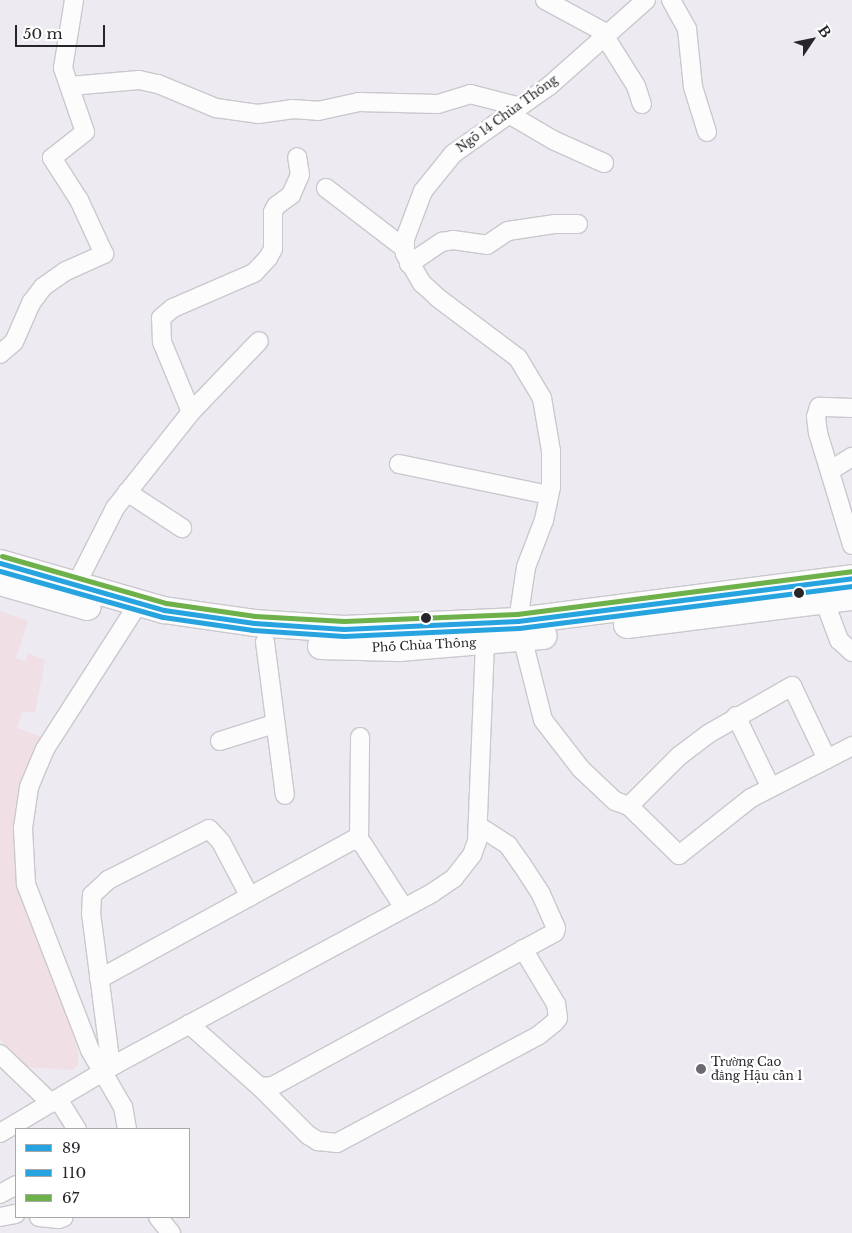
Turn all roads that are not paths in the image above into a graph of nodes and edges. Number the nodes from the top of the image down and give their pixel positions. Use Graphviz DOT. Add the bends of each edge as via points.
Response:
graph roads {
  1 [pos="74,0"];
  2 [pos="545,0"];
  3 [pos="646,0"];
  4 [pos="671,0"];
  5 [pos="605,34"];
  6 [pos="70,86"];
  7 [pos="642,104"];
  8 [pos="512,110"];
  9 [pos="708,132"];
  10 [pos="297,157"];
  11 [pos="604,163"];
  12 [pos="326,188"];
  13 [pos="578,224"];
  14 [pos="403,247"];
  15 [pos="409,264"];
  16 [pos="259,341"];
  17 [pos="0,354"];
  18 [pos="852,408"];
  19 [pos="191,412"];
  20 [pos="852,457"];
  21 [pos="399,464"];
  22 [pos="830,470"];
  23 [pos="128,492"];
  24 [pos="549,495"];
  25 [pos="182,528"];
  26 [pos="852,545"];
  27 [pos="0,563"];
  28 [pos="852,578"];
  29 [pos="0,582"];
  30 [pos="76,585"];
  31 [pos="852,597"];
  32 [pos="824,600"];
  33 [pos="133,611"];
  34 [pos="519,630"];
  35 [pos="342,638"];
  36 [pos="265,642"];
  37 [pos="485,642"];
  38 [pos="852,652"];
  39 [pos="736,716"];
  40 [pos="274,724"];
  41 [pos="360,737"];
  42 [pos="220,741"];
  43 [pos="852,746"];
  44 [pos="827,759"];
  45 [pos="770,786"];
  46 [pos="285,795"];
  47 [pos="629,806"];
  48 [pos="479,826"];
  49 [pos="359,840"];
  50 [pos="250,897"];
  51 [pos="404,908"];
  52 [pos="523,949"];
  53 [pos="99,979"];
  54 [pos="189,1024"];
  55 [pos="0,1054"];
  56 [pos="108,1069"];
  57 [pos="260,1087"];
  58 [pos="55,1101"];
  59 [pos="76,1128"];
  60 [pos="127,1128"];
  61 [pos="0,1133"];
  62 [pos="15,1186"];
  63 [pos="0,1194"];
  64 [pos="15,1214"];
  65 [pos="0,1217"];
  66 [pos="49,1218"];
  67 [pos="62,1218"];
  68 [pos="159,1218"];
  69 [pos="171,1233"];
  1 -- 6 [label="street" via="63,68"];
  2 -- 5 [label="street"];
  3 -- 5 [label="street, Ngõ 14 Chùa Thông"];
  4 -- 9 [label="street" via="687,29 692,88"];
  5 -- 7 [label="street" via="636,86"];
  5 -- 8 [label="street, Ngõ 14 Chùa Thông" via="548,86"];
  6 -- 8 [label="street" via="139,80 158,84 216,108 258,114 292,109 318,111 359,102 438,104 470,94"];
  6 -- 17 [label="street" via="85,132 52,158 79,200 104,254 66,271 43,287 31,303 14,342"];
  8 -- 11 [label="street" via="553,140"];
  8 -- 14 [label="street, Ngõ 14 Chùa Thông" via="478,133 436,171 423,191"];
  10 -- 19 [label="street" via="300,175 291,195 274,208 273,248 268,258 254,273 173,308 161,318 162,342"];
  12 -- 14 [label="street"];
  13 -- 15 [label="street" via="508,231 488,245 442,242"];
  14 -- 15 [label="street"];
  15 -- 24 [label="street" via="438,298 463,320 504,345 531,376 548,422 551,452"];
  16 -- 19 [label="street"];
  18 -- 22 [label="street" via="819,408 818,433"];
  19 -- 23 [label="street"];
  20 -- 22 [label="street"];
  21 -- 24 [label="street"];
  22 -- 26 [label="street"];
  23 -- 25 [label="street"];
  23 -- 30 [label="street" via="110,516"];
  24 -- 34 [label="street" via="544,520 526,567"];
  27 -- 30 [label="highway, Phố Chùa Thông"];
  28 -- 34 [label="highway, Phố Chùa Thông"];
  29 -- 33 [label="highway, Phố Chùa Thông"];
  30 -- 33 [label="highway, Phố Chùa Thông"];
  31 -- 32 [label="highway, Phố Chùa Thông"];
  32 -- 34 [label="highway, Phố Chùa Thông"];
  32 -- 38 [label="street" via="839,640"];
  33 -- 35 [label="highway, Phố Chùa Thông" via="254,623"];
  33 -- 36 [label="highway, Phố Chùa Thông"];
  33 -- 56 [label="street" via="45,749 30,787 23,828 26,884 90,1050"];
  34 -- 35 [label="highway, Phố Chùa Thông"];
  34 -- 37 [label="highway, Phố Chùa Thông"];
  34 -- 47 [label="street" via="543,720 556,740 615,801"];
  35 -- 36 [label="highway, Phố Chùa Thông"];
  35 -- 37 [label="highway, Phố Chùa Thông" via="400,648"];
  36 -- 40 [label="street"];
  37 -- 48 [label="street"];
  39 -- 44 [label="street" via="792,686"];
  39 -- 45 [label="street"];
  39 -- 47 [label="street" via="679,756"];
  40 -- 42 [label="street"];
  40 -- 46 [label="street"];
  41 -- 49 [label="street"];
  43 -- 44 [label="street"];
  44 -- 45 [label="street"];
  45 -- 47 [label="street" via="730,813 682,854"];
  48 -- 51 [label="street" via="472,855 454,878"];
  48 -- 52 [label="street" via="508,845 541,894 556,928 555,932"];
  49 -- 50 [label="street" via="345,843"];
  49 -- 51 [label="street"];
  50 -- 53 [label="street"];
  50 -- 53 [label="street" via="221,842 209,829 108,880 92,895 90,904"];
  51 -- 54 [label="street"];
  52 -- 57 [label="street" via="273,1086"];
  52 -- 57 [label="street" via="556,1004 558,1018 554,1023 514,1049 338,1143 318,1141 308,1135"];
  53 -- 56 [label="street"];
  54 -- 56 [label="street"];
  54 -- 57 [label="street"];
  55 -- 58 [label="street"];
  56 -- 58 [label="street"];
  56 -- 60 [label="street" via="123,1107"];
  58 -- 59 [label="street"];
  58 -- 61 [label="street"];
  62 -- 63 [label="street"];
  64 -- 65 [label="street"];
  66 -- 67 [label="street"];
  68 -- 69 [label="street"];
}
